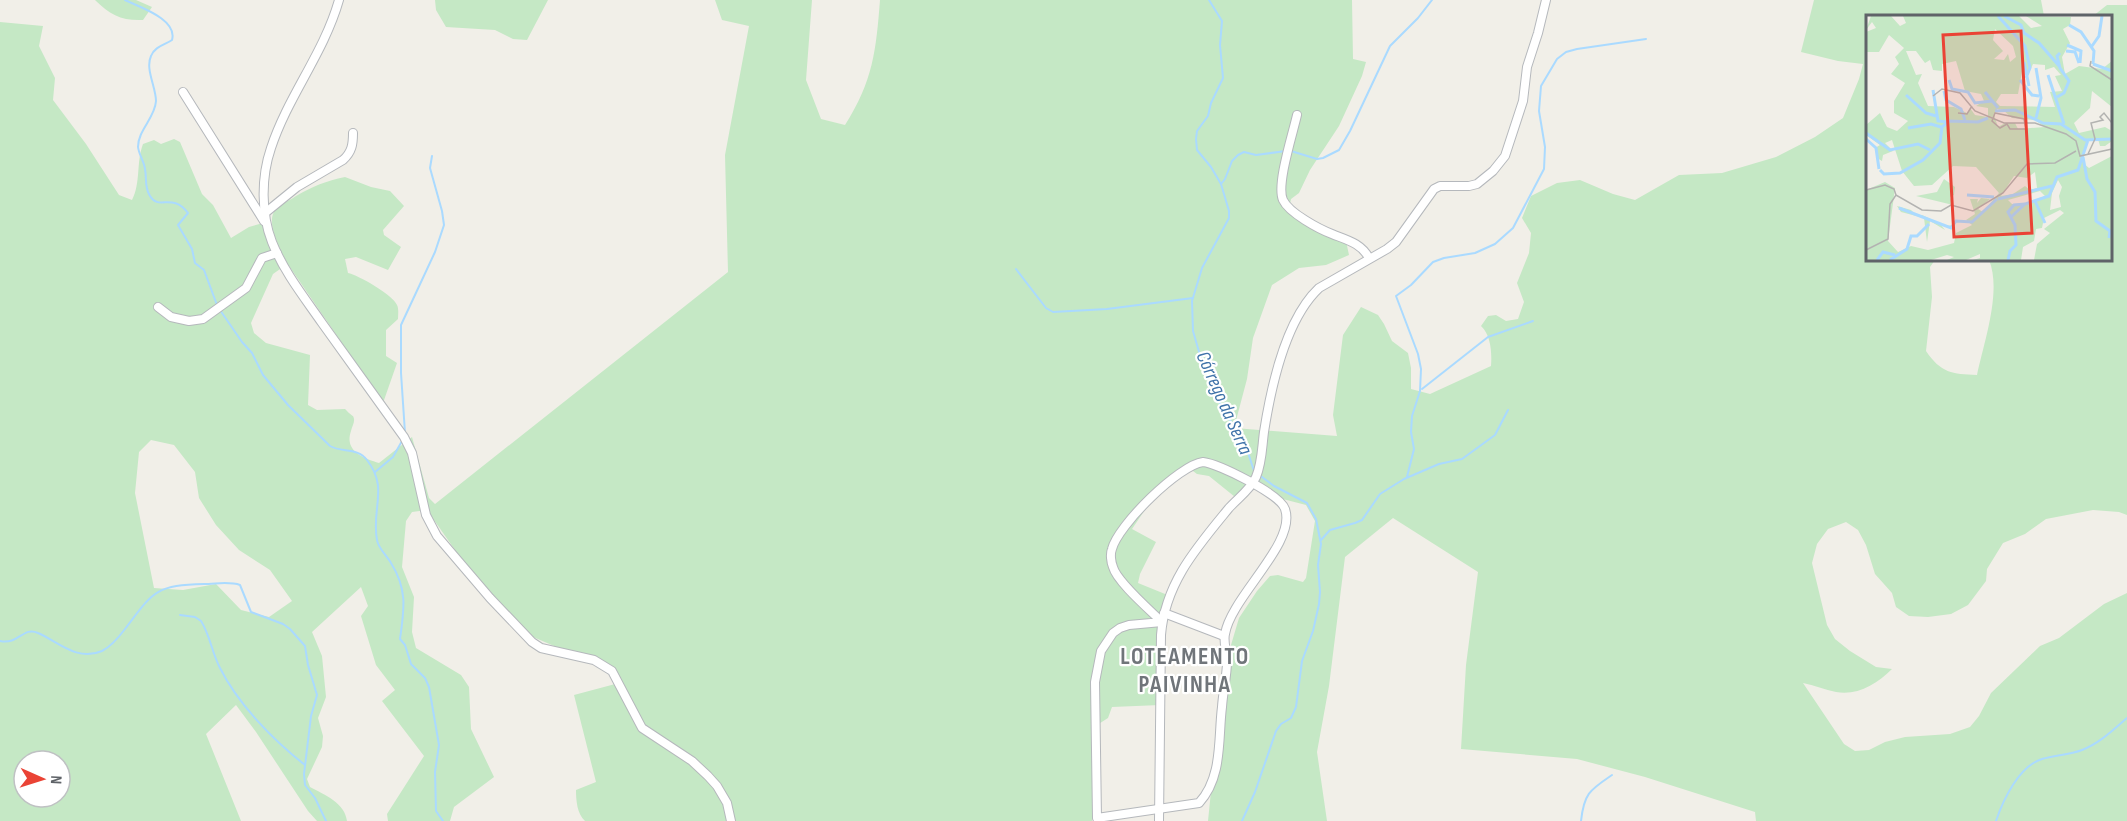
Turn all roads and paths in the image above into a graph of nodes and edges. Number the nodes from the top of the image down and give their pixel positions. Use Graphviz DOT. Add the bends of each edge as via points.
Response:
graph roads {
  1 [pos="339,0"];
  2 [pos="1546,0"];
  3 [pos="183,92"];
  4 [pos="1297,115"];
  5 [pos="353,133"];
  6 [pos="265,213"];
  7 [pos="267,225"];
  8 [pos="277,253"];
  9 [pos="1369,258"];
  10 [pos="158,307"];
  11 [pos="1252,484"];
  12 [pos="1163,618"];
  13 [pos="1224,636"];
  14 [pos="1159,807"];
  15 [pos="1097,819"];
  16 [pos="731,821"];
  17 [pos="1159,821"];
  1 -- 6 [label="street" via="270,150 264,180"];
  2 -- 9 [label="street" via="1527,66 1523,101 1505,156 1477,184 1434,189 1396,242"];
  3 -- 7 [label="street"];
  4 -- 9 [label="street" via="1281,184 1283,201 1329,233 1359,245"];
  5 -- 6 [label="street" via="350,155 297,187"];
  6 -- 7 [label="street"];
  7 -- 8 [label="street"];
  8 -- 10 [label="street" via="262,258 246,288 203,319 171,317"];
  8 -- 16 [label="street" via="287,273 404,437 416,468 426,515 437,536 532,642 541,648 594,660 612,671 642,728 708,776 727,803"];
  9 -- 11 [label="street" via="1319,288 1297,320 1281,356 1260,463"];
  11 -- 12 [label="street" via="1178,576"];
  11 -- 12 [label="street" via="1211,463 1195,463 1153,495 1116,539 1111,550 1113,571"];
  11 -- 13 [label="street" via="1277,498 1287,518 1277,545 1238,604"];
  12 -- 13 [label="street"];
  12 -- 14 [label="street"];
  12 -- 15 [label="street" via="1120,628 1101,651 1095,682"];
  13 -- 14 [label="street" via="1227,659 1220,744 1211,782 1199,803"];
  14 -- 15 [label="street"];
  14 -- 17 [label="street"];
}
